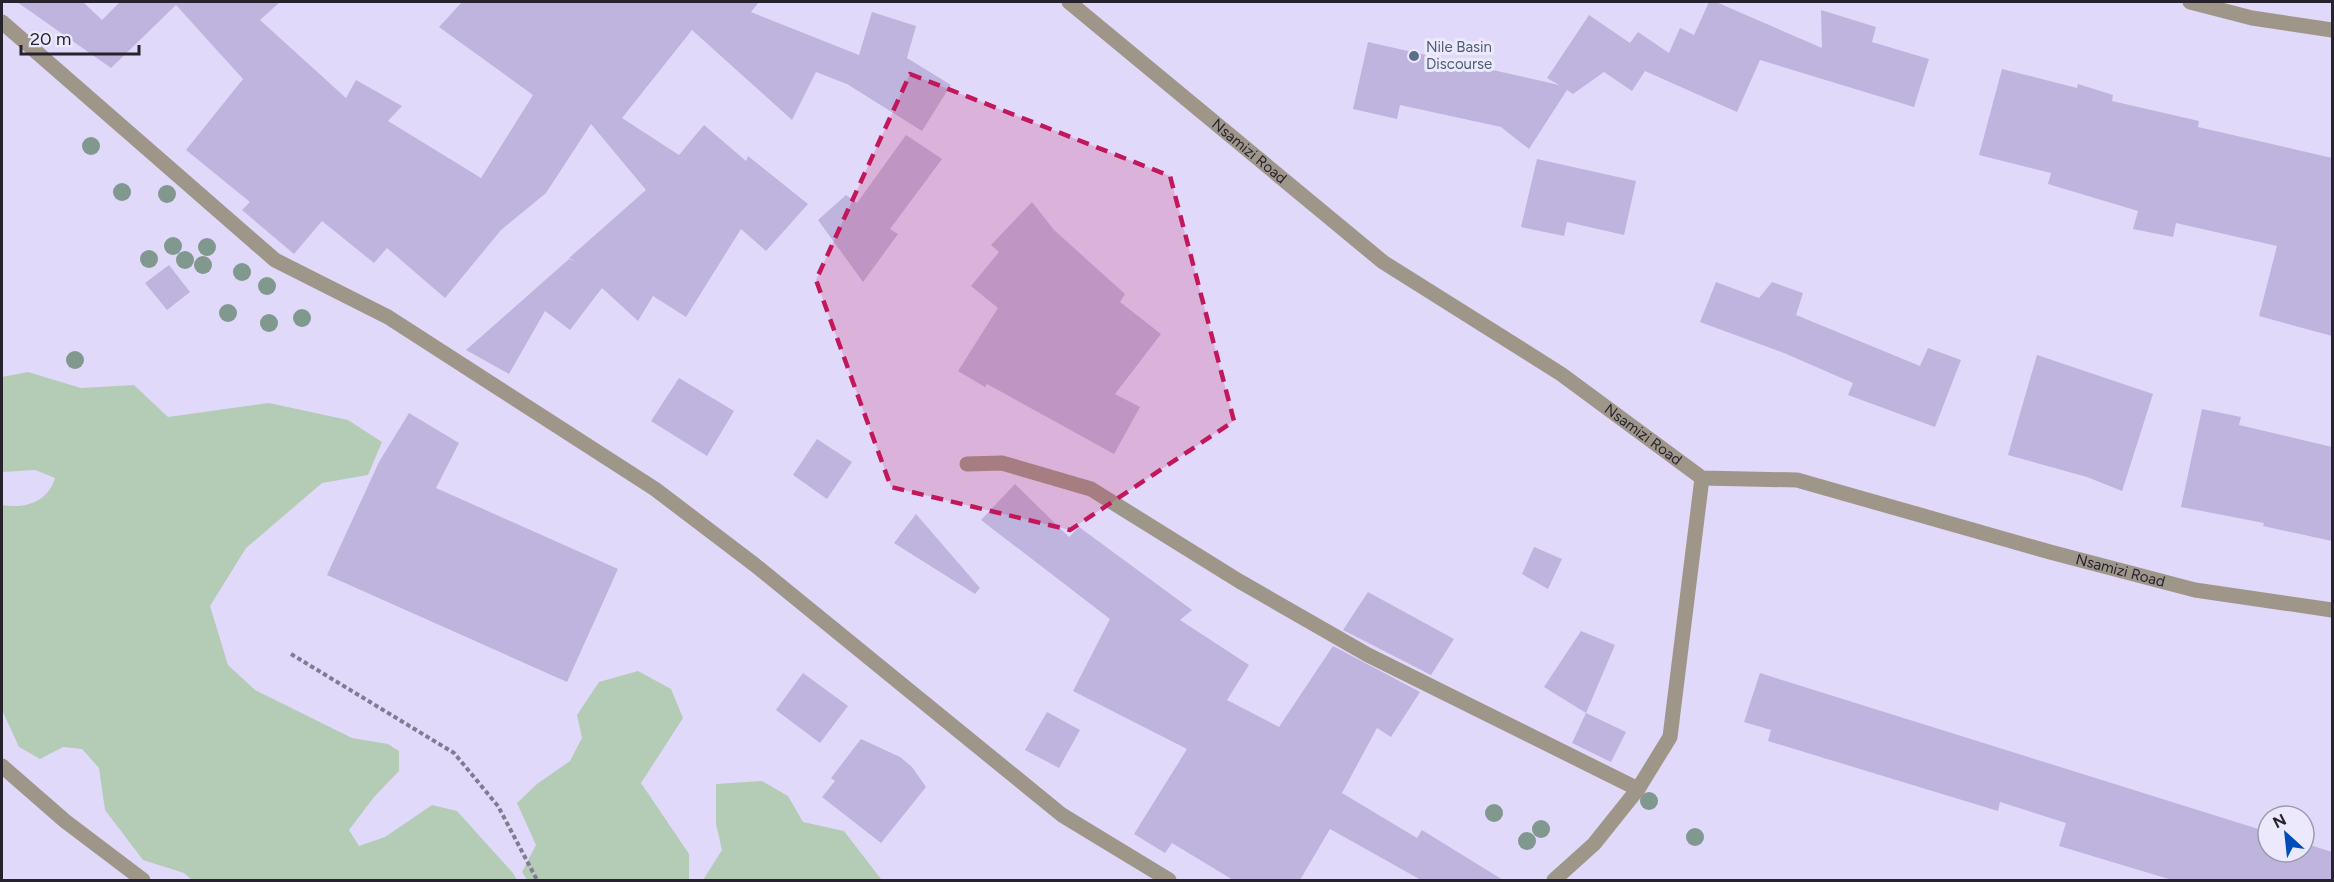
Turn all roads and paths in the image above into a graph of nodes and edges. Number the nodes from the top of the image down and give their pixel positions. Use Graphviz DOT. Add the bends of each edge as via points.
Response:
graph roads {
  1 [pos="1069,2"];
  2 [pos="2190,2"];
  3 [pos="2,22"];
  4 [pos="2332,30"];
  5 [pos="967,464"];
  6 [pos="1702,478"];
  7 [pos="2332,610"];
  8 [pos="291,654"];
  9 [pos="2,766"];
  10 [pos="1638,789"];
  11 [pos="143,880"];
  12 [pos="537,880"];
  13 [pos="1169,880"];
  14 [pos="1554,880"];
  1 -- 6 [label="street, Nsamizi Road" via="1383,262 1561,374"];
  2 -- 4 [label="street" via="2252,18"];
  3 -- 13 [label="street" via="274,260 388,316 655,489 1062,815"];
  5 -- 10 [label="street" via="1002,463 1091,489 1368,656"];
  6 -- 7 [label="street, Nsamizi Road" via="1797,480 2194,590"];
  6 -- 10 [label="street" via="1670,737"];
  8 -- 12 [label="path" via="454,753 498,806"];
  9 -- 11 [label="street" via="65,821"];
  10 -- 14 [label="street" via="1594,844"];
}
